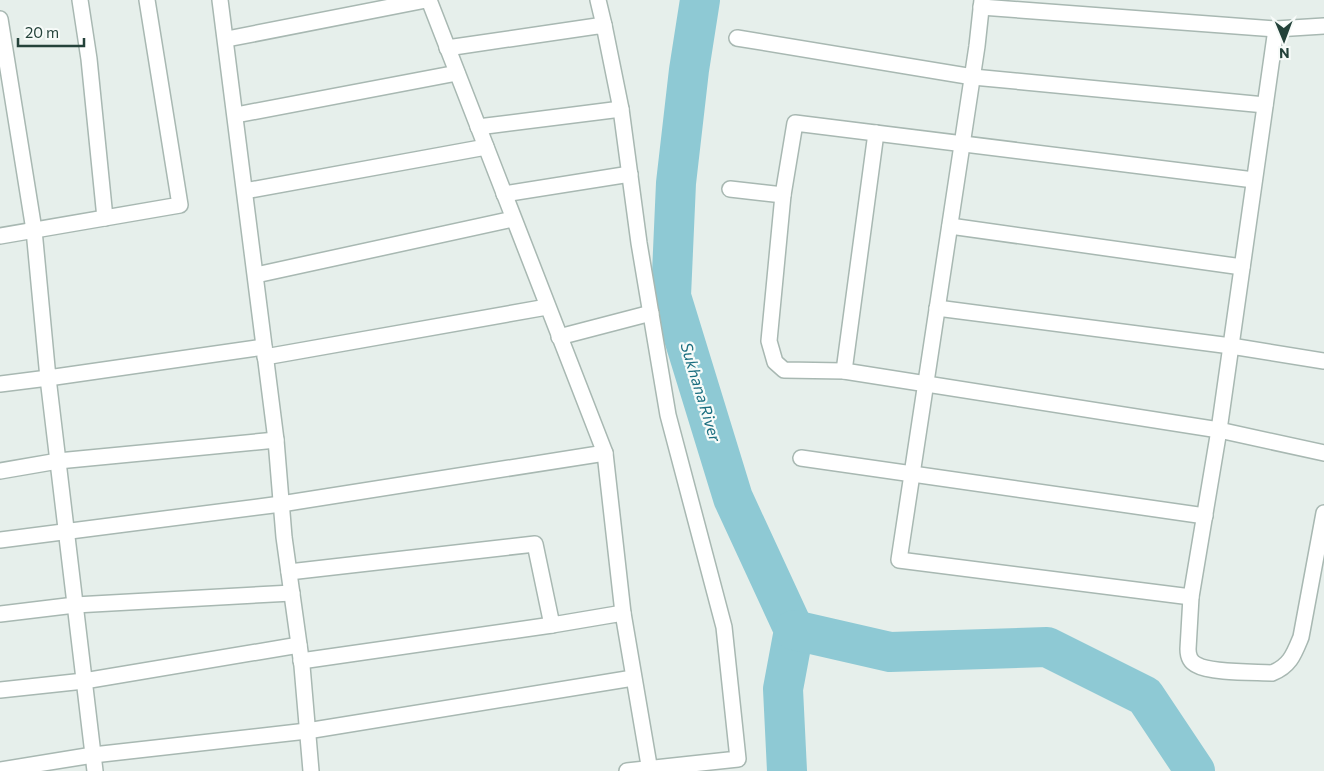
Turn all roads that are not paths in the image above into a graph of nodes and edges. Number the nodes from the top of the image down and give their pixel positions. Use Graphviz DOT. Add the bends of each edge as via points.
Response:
graph roads {
  1 [pos="80,0"];
  2 [pos="147,0"];
  3 [pos="220,0"];
  4 [pos="427,0"];
  5 [pos="598,0"];
  6 [pos="982,3"];
  7 [pos="0,19"];
  8 [pos="604,25"];
  9 [pos="1324,26"];
  10 [pos="1276,29"];
  11 [pos="737,38"];
  12 [pos="227,39"];
  13 [pos="447,48"];
  14 [pos="457,72"];
  15 [pos="973,77"];
  16 [pos="1265,105"];
  17 [pos="621,109"];
  18 [pos="236,115"];
  19 [pos="478,127"];
  20 [pos="876,133"];
  21 [pos="962,144"];
  22 [pos="486,147"];
  23 [pos="630,174"];
  24 [pos="1254,180"];
  25 [pos="730,189"];
  26 [pos="245,191"];
  27 [pos="504,194"];
  28 [pos="783,195"];
  29 [pos="105,218"];
  30 [pos="513,220"];
  31 [pos="950,226"];
  32 [pos="34,230"];
  33 [pos="0,236"];
  34 [pos="1242,267"];
  35 [pos="256,275"];
  36 [pos="547,307"];
  37 [pos="937,308"];
  38 [pos="651,313"];
  39 [pos="559,337"];
  40 [pos="1231,346"];
  41 [pos="265,352"];
  42 [pos="1324,361"];
  43 [pos="844,371"];
  44 [pos="48,378"];
  45 [pos="0,384"];
  46 [pos="925,384"];
  47 [pos="1219,430"];
  48 [pos="276,440"];
  49 [pos="605,453"];
  50 [pos="1324,453"];
  51 [pos="801,458"];
  52 [pos="58,461"];
  53 [pos="0,471"];
  54 [pos="912,475"];
  55 [pos="281,504"];
  56 [pos="1324,513"];
  57 [pos="1204,516"];
  58 [pos="66,532"];
  59 [pos="0,540"];
  60 [pos="289,572"];
  61 [pos="292,593"];
  62 [pos="1191,597"];
  63 [pos="75,605"];
  64 [pos="623,613"];
  65 [pos="0,614"];
  66 [pos="552,625"];
  67 [pos="299,645"];
  68 [pos="301,661"];
  69 [pos="633,678"];
  70 [pos="84,681"];
  71 [pos="0,690"];
  72 [pos="307,731"];
  73 [pos="93,755"];
  74 [pos="0,770"];
  75 [pos="650,770"];
  76 [pos="95,771"];
  77 [pos="311,771"];
  78 [pos="627,771"];
  1 -- 29 [label="street"];
  2 -- 29 [label="street" via="180,205"];
  3 -- 12 [label="street"];
  4 -- 12 [label="street"];
  4 -- 13 [label="street"];
  5 -- 8 [label="street"];
  6 -- 10 [label="street"];
  6 -- 15 [label="street"];
  7 -- 32 [label="street"];
  8 -- 13 [label="street"];
  8 -- 17 [label="street"];
  9 -- 10 [label="street"];
  10 -- 16 [label="street"];
  11 -- 15 [label="street"];
  12 -- 18 [label="street"];
  13 -- 14 [label="street"];
  14 -- 18 [label="street"];
  14 -- 19 [label="street"];
  15 -- 16 [label="street"];
  15 -- 21 [label="street"];
  16 -- 24 [label="street"];
  17 -- 19 [label="street"];
  17 -- 23 [label="street"];
  18 -- 26 [label="street"];
  19 -- 22 [label="street"];
  20 -- 21 [label="street"];
  20 -- 28 [label="street" via="794,123"];
  20 -- 43 [label="street"];
  21 -- 24 [label="street"];
  21 -- 31 [label="street"];
  22 -- 26 [label="street"];
  22 -- 27 [label="street"];
  23 -- 27 [label="street"];
  23 -- 38 [label="street" via="638,244"];
  24 -- 34 [label="street"];
  25 -- 28 [label="street"];
  26 -- 35 [label="street"];
  27 -- 30 [label="street"];
  28 -- 43 [label="street" via="769,341 771,354 784,370"];
  29 -- 32 [label="street"];
  30 -- 35 [label="street"];
  30 -- 36 [label="street"];
  31 -- 34 [label="street"];
  31 -- 37 [label="street"];
  32 -- 33 [label="street"];
  32 -- 44 [label="street"];
  34 -- 40 [label="street"];
  35 -- 41 [label="street"];
  36 -- 39 [label="street"];
  36 -- 41 [label="street"];
  37 -- 40 [label="street"];
  37 -- 46 [label="street"];
  38 -- 39 [label="street"];
  38 -- 75 [label="street" via="668,415 724,627 738,759"];
  39 -- 49 [label="street"];
  40 -- 42 [label="street"];
  40 -- 47 [label="street"];
  41 -- 44 [label="street"];
  41 -- 48 [label="street"];
  43 -- 46 [label="street"];
  44 -- 45 [label="street"];
  44 -- 52 [label="street"];
  46 -- 47 [label="street"];
  46 -- 54 [label="street"];
  47 -- 50 [label="street"];
  47 -- 57 [label="street"];
  48 -- 52 [label="street"];
  48 -- 55 [label="street"];
  49 -- 55 [label="street"];
  49 -- 64 [label="street"];
  51 -- 54 [label="street"];
  52 -- 53 [label="street"];
  52 -- 58 [label="street"];
  54 -- 57 [label="street"];
  54 -- 62 [label="street" via="899,560"];
  55 -- 58 [label="street"];
  55 -- 60 [label="street"];
  56 -- 62 [label="street" via="1301,637 1288,664 1281,670 1272,673 1204,668 1192,662 1188,655"];
  57 -- 62 [label="street"];
  58 -- 59 [label="street"];
  58 -- 63 [label="street"];
  60 -- 61 [label="street"];
  60 -- 66 [label="street" via="534,544"];
  61 -- 63 [label="street"];
  61 -- 67 [label="street"];
  63 -- 65 [label="street"];
  63 -- 70 [label="street"];
  64 -- 66 [label="street"];
  64 -- 69 [label="street"];
  66 -- 68 [label="street"];
  67 -- 68 [label="street"];
  67 -- 70 [label="street"];
  68 -- 72 [label="street"];
  69 -- 72 [label="street"];
  69 -- 75 [label="street"];
  70 -- 71 [label="street"];
  70 -- 73 [label="street"];
  72 -- 73 [label="street"];
  72 -- 77 [label="street"];
  73 -- 74 [label="street"];
  73 -- 76 [label="street"];
  75 -- 78 [label="street"];
}
